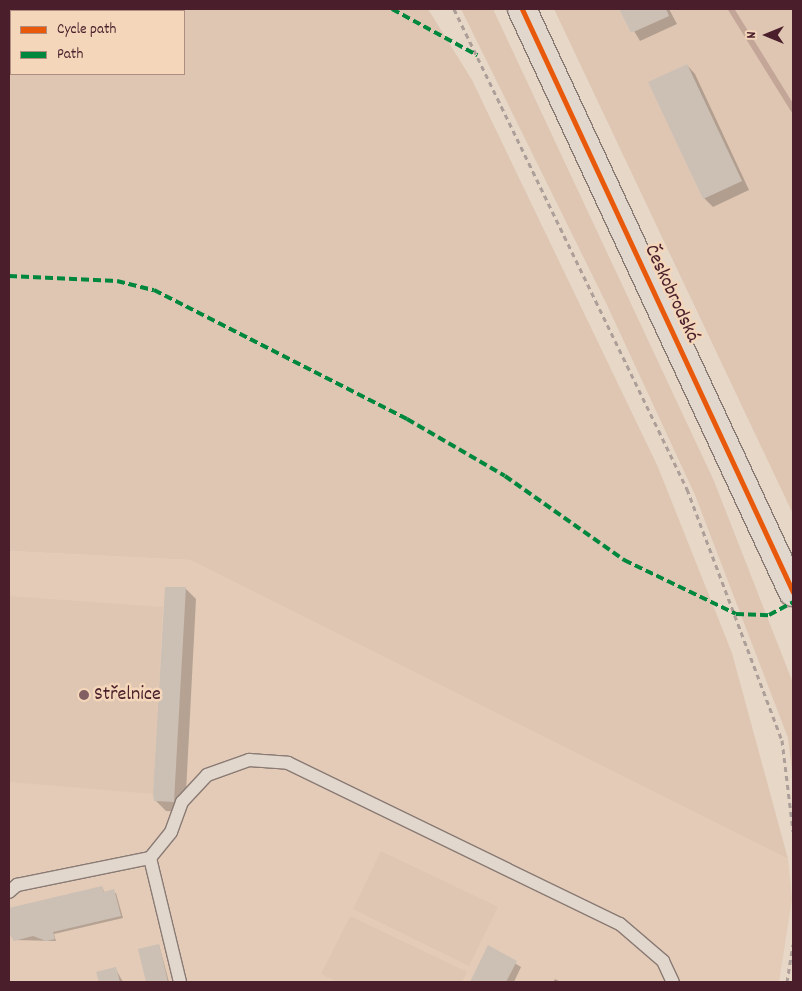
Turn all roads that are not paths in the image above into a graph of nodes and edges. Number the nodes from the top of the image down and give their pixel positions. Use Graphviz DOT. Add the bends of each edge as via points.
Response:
graph roads {
  1 [pos="522,9"];
  2 [pos="793,592"];
  3 [pos="150,858"];
  4 [pos="9,892"];
  5 [pos="180,982"];
  6 [pos="673,982"];
  1 -- 2 [label="main road, Českobrodská"];
  3 -- 4 [label="lane" via="17,885"];
  3 -- 5 [label="lane"];
  3 -- 6 [label="lane" via="171,832 182,802 207,775 249,760 288,763 620,924 663,961"];
}
